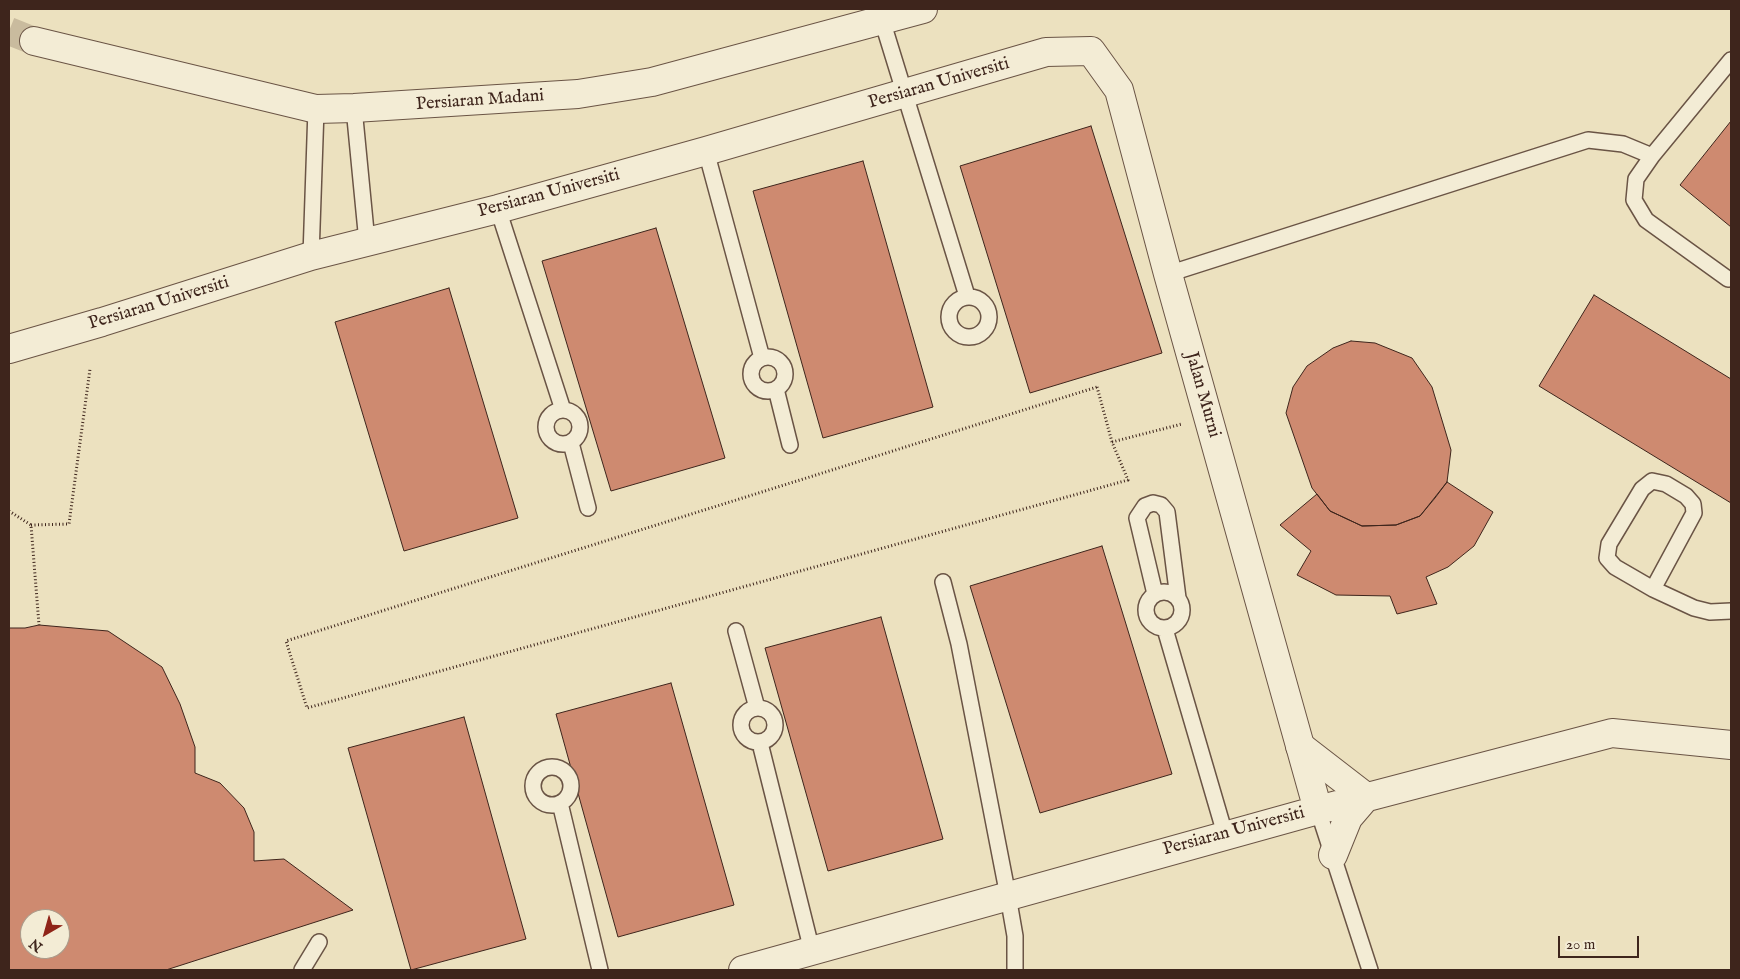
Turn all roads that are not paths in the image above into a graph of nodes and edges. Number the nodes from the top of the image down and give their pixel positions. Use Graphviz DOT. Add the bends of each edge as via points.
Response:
graph roads {
  1 [pos="923,9"];
  2 [pos="882,20"];
  3 [pos="34,41"];
  4 [pos="1091,51"];
  5 [pos="1731,60"];
  6 [pos="904,94"];
  7 [pos="354,108"];
  8 [pos="316,109"];
  9 [pos="706,152"];
  10 [pos="1652,156"];
  11 [pos="498,209"];
  12 [pos="367,242"];
  13 [pos="311,256"];
  14 [pos="1168,274"];
  15 [pos="1728,279"];
  16 [pos="967,296"];
  17 [pos="9,349"];
  18 [pos="762,358"];
  19 [pos="776,389"];
  20 [pos="563,410"];
  21 [pos="571,443"];
  22 [pos="790,445"];
  23 [pos="588,508"];
  24 [pos="943,582"];
  25 [pos="1653,589"];
  26 [pos="1155,594"];
  27 [pos="1178,598"];
  28 [pos="1731,611"];
  29 [pos="1165,629"];
  30 [pos="736,631"];
  31 [pos="757,708"];
  32 [pos="760,743"];
  33 [pos="1731,745"];
  34 [pos="1300,746"];
  35 [pos="1366,797"];
  36 [pos="560,804"];
  37 [pos="1318,810"];
  38 [pos="1225,834"];
  39 [pos="1333,855"];
  40 [pos="1008,896"];
  41 [pos="319,942"];
  42 [pos="812,951"];
  43 [pos="302,970"];
  44 [pos="600,970"];
  45 [pos="743,970"];
  46 [pos="1013,970"];
  47 [pos="1370,970"];
  1 -- 2 [label="street, Persiaran Madani"];
  2 -- 6 [label="lane"];
  2 -- 7 [label="street, Persiaran Madani" via="652,82 578,94"];
  3 -- 8 [label="street, Persiaran Madani"];
  4 -- 6 [label="street, Persiaran Universiti" via="1046,52"];
  4 -- 14 [label="street, Jalan Murni" via="1119,90"];
  5 -- 10 [label="lane"];
  6 -- 9 [label="street, Persiaran Universiti"];
  6 -- 16 [label="lane"];
  7 -- 8 [label="street, Persiaran Madani"];
  7 -- 12 [label="lane"];
  8 -- 13 [label="lane"];
  9 -- 11 [label="street, Persiaran Universiti"];
  9 -- 18 [label="lane"];
  10 -- 14 [label="lane" via="1623,144 1588,140"];
  10 -- 15 [label="lane" via="1636,179 1634,200 1646,220"];
  11 -- 12 [label="street, Persiaran Universiti"];
  11 -- 20 [label="lane"];
  12 -- 13 [label="street, Persiaran Universiti"];
  13 -- 17 [label="street, Persiaran Universiti"];
  14 -- 34 [label="street, Jalan Murni"];
  18 -- 19 [label="lane" via="778,360 784,367 783,383"];
  18 -- 19 [label="lane" via="752,367 752,381 763,390"];
  19 -- 22 [label="lane"];
  20 -- 21 [label="lane" via="577,416 580,423 580,431"];
  20 -- 21 [label="lane" via="550,416 546,431 556,443"];
  21 -- 23 [label="lane"];
  24 -- 40 [label="lane" via="959,644"];
  25 -- 25 [label="lane" via="1694,513 1693,504 1686,496 1666,484 1652,482 1642,489 1610,544 1607,558 1615,567"];
  25 -- 28 [label="lane" via="1694,608 1710,612"];
  26 -- 27 [label="lane" via="1163,591"];
  26 -- 27 [label="lane" via="1137,518 1145,506 1153,503 1161,505 1167,512"];
  26 -- 29 [label="lane" via="1145,607 1146,615 1157,628"];
  27 -- 29 [label="lane" via="1182,613 1179,621"];
  29 -- 38 [label="lane"];
  30 -- 31 [label="lane"];
  31 -- 32 [label="lane" via="771,713 776,728 773,735"];
  31 -- 32 [label="lane" via="749,710 741,723 746,738"];
  32 -- 42 [label="lane"];
  33 -- 35 [label="street, Persiaran Universiti" via="1612,733"];
  34 -- 35 [label="street"];
  34 -- 37 [label="street, Jalan Murni"];
  35 -- 37 [label="street, Persiaran Universiti"];
  35 -- 39 [label="street" via="1348,818"];
  36 -- 44 [label="lane"];
  37 -- 38 [label="street, Persiaran Universiti"];
  37 -- 39 [label="lane"];
  38 -- 40 [label="street, Persiaran Universiti"];
  39 -- 47 [label="lane"];
  40 -- 42 [label="street, Persiaran Universiti"];
  40 -- 46 [label="lane" via="1015,936"];
  41 -- 43 [label="lane"];
  42 -- 45 [label="street, Persiaran Universiti"];
}
